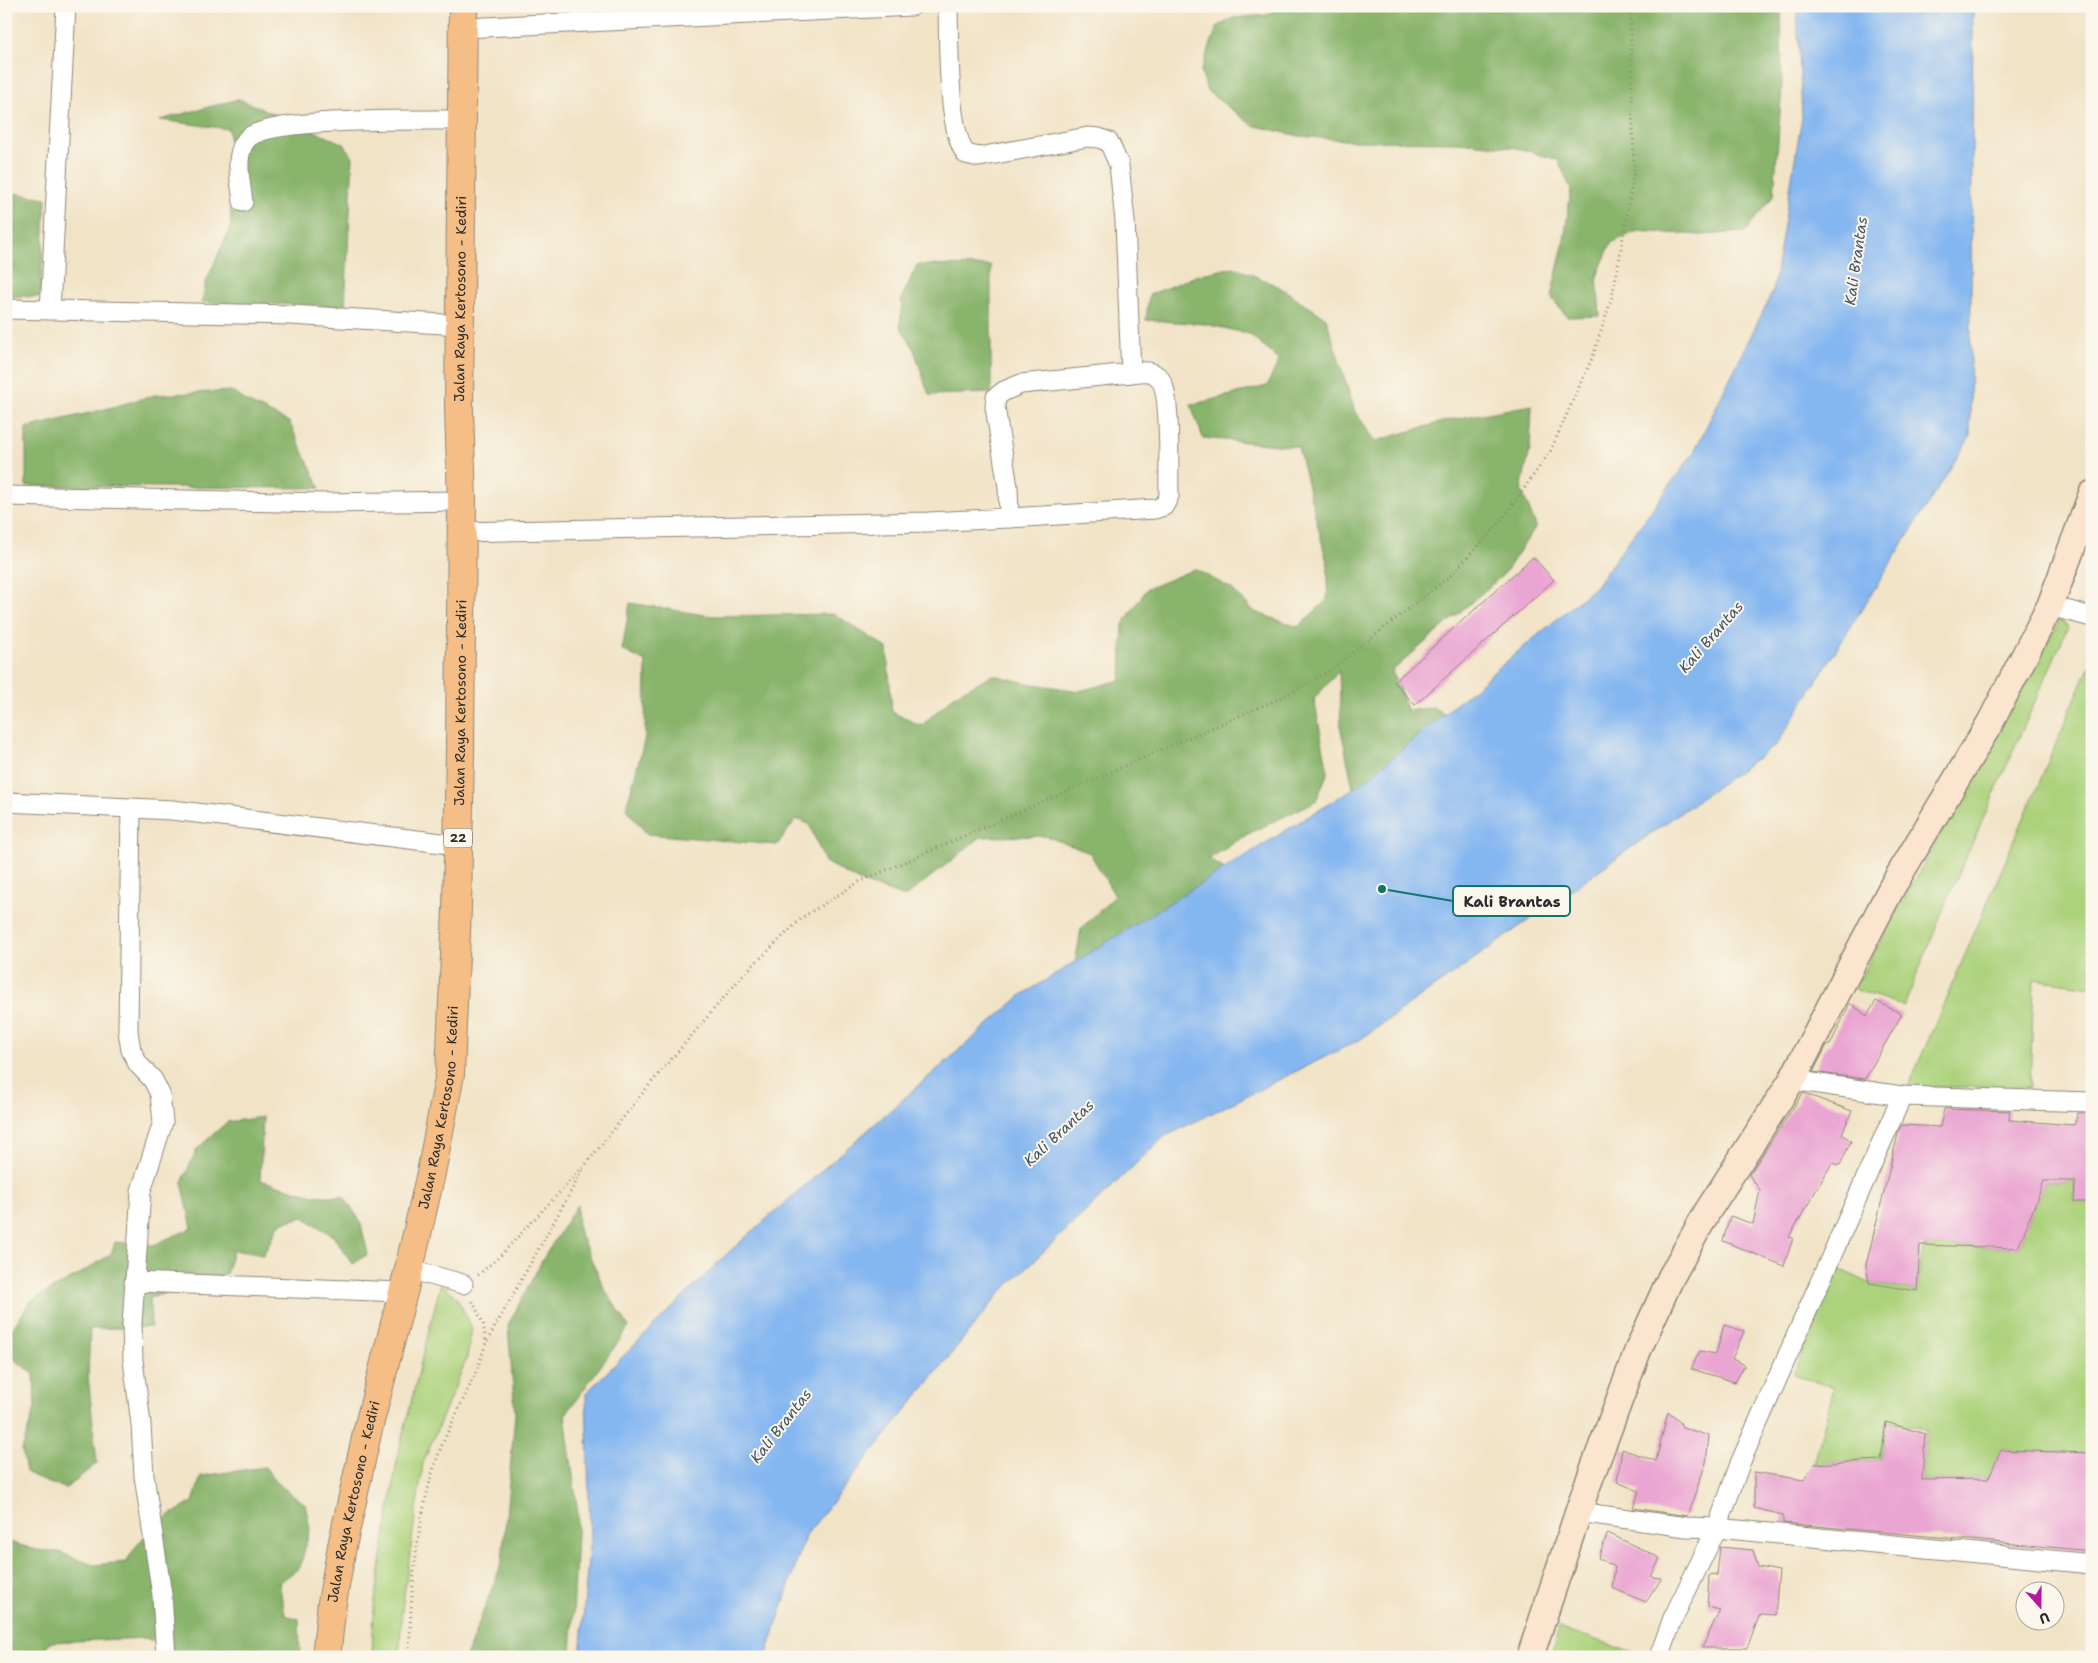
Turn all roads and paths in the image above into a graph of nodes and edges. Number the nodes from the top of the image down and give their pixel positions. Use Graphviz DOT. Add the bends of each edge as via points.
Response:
graph roads {
  1 [pos="66,6"];
  2 [pos="912,6"];
  3 [pos="948,6"];
  4 [pos="1630,6"];
  5 [pos="463,17"];
  6 [pos="462,120"];
  7 [pos="243,202"];
  8 [pos="6,309"];
  9 [pos="50,310"];
  10 [pos="460,325"];
  11 [pos="1131,373"];
  12 [pos="2092,494"];
  13 [pos="6,496"];
  14 [pos="462,501"];
  15 [pos="1009,518"];
  16 [pos="461,532"];
  17 [pos="2061,610"];
  18 [pos="2091,617"];
  19 [pos="6,802"];
  20 [pos="132,809"];
  21 [pos="458,845"];
  22 [pos="1792,1080"];
  23 [pos="1902,1096"];
  24 [pos="2092,1102"];
  25 [pos="587,1163"];
  26 [pos="405,1280"];
  27 [pos="134,1282"];
  28 [pos="463,1284"];
  29 [pos="486,1342"];
  30 [pos="1578,1512"];
  31 [pos="1711,1528"];
  32 [pos="2092,1564"];
  33 [pos="166,1657"];
  34 [pos="326,1657"];
  35 [pos="409,1657"];
  36 [pos="1530,1657"];
  37 [pos="1659,1657"];
  1 -- 9 [label="street"];
  2 -- 5 [label="street"];
  3 -- 11 [label="street" via="953,118 960,146 966,154 979,157 1088,137 1109,142 1114,151 1119,165 1125,220"];
  4 -- 25 [label="path" via="1634,171 1612,297 1593,356 1550,452 1498,525 1451,575 1331,670 1287,695 859,882 803,918 743,975"];
  5 -- 6 [label="highway, Jalan Raya Kertosono - Kediri / 22"];
  6 -- 7 [label="street" via="309,123 259,132 248,138 240,149"];
  6 -- 10 [label="highway, Jalan Raya Kertosono - Kediri / 22"];
  8 -- 9 [label="street"];
  9 -- 10 [label="street" via="290,315"];
  10 -- 14 [label="highway, Jalan Raya Kertosono - Kediri / 22"];
  11 -- 15 [label="street" via="1021,384 996,397"];
  11 -- 15 [label="street" via="1149,371 1160,378 1167,396 1169,496 1164,506"];
  12 -- 17 [label="main road"];
  13 -- 14 [label="street" via="324,503"];
  14 -- 16 [label="highway, Jalan Raya Kertosono - Kediri / 22"];
  15 -- 16 [label="street"];
  16 -- 21 [label="highway, Jalan Raya Kertosono - Kediri / 22"];
  17 -- 18 [label="street"];
  17 -- 22 [label="main road" via="1892,886"];
  19 -- 20 [label="street"];
  20 -- 21 [label="street" via="172,810"];
  20 -- 27 [label="street" via="128,1032 131,1050 138,1064 153,1080 160,1094 163,1122 141,1191"];
  21 -- 26 [label="highway, Jalan Raya Kertosono - Kediri / 22" via="450,1074 431,1173"];
  22 -- 23 [label="street"];
  22 -- 30 [label="main road" via="1707,1212 1671,1277 1638,1350"];
  23 -- 24 [label="street"];
  23 -- 31 [label="street"];
  25 -- 28 [label="path" via="499,1257"];
  25 -- 29 [label="path"];
  26 -- 27 [label="street"];
  26 -- 28 [label="street"];
  26 -- 34 [label="highway, Jalan Raya Kertosono - Kediri / 22" via="342,1546"];
  27 -- 33 [label="street" via="133,1360 142,1424 144,1476 162,1595"];
  28 -- 29 [label="path" via="483,1323"];
  29 -- 35 [label="path" via="429,1482 421,1516"];
  30 -- 31 [label="street"];
  30 -- 36 [label="main road"];
  31 -- 32 [label="street"];
  31 -- 37 [label="street"];
}
